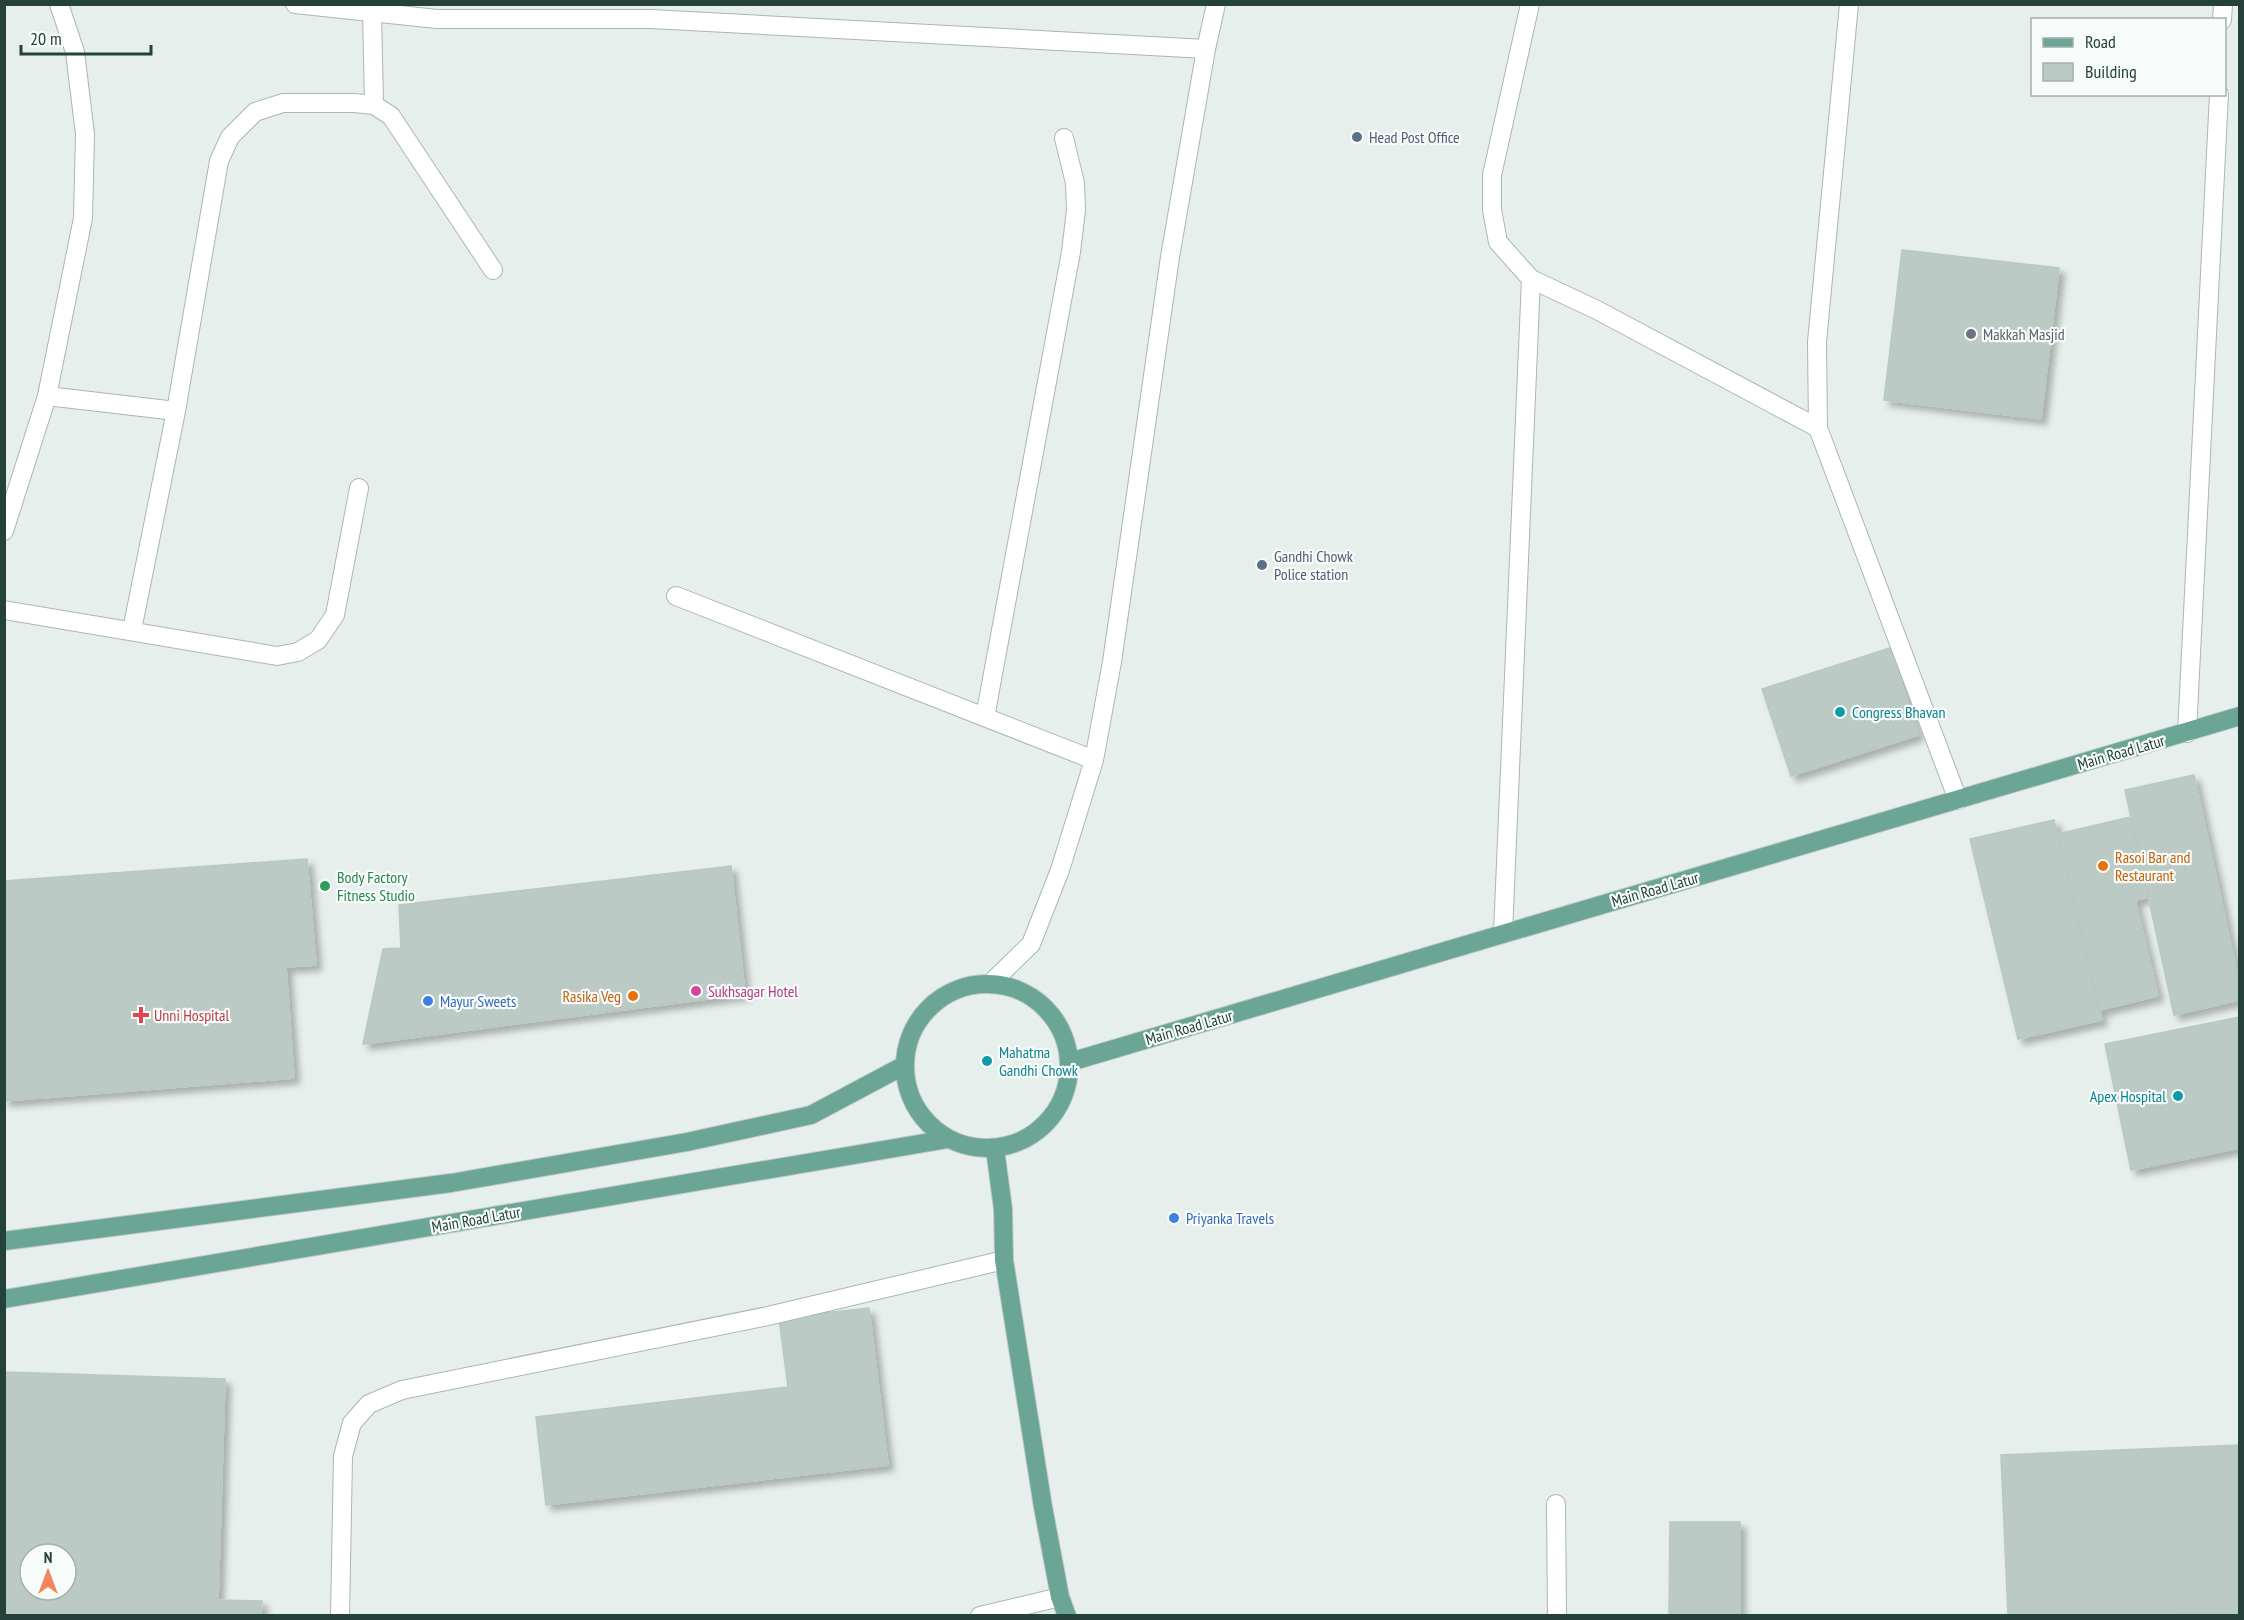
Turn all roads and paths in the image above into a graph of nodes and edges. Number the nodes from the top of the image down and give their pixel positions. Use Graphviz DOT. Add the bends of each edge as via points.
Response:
graph roads {
  1 [pos="59,4"];
  2 [pos="295,4"];
  3 [pos="1216,4"];
  4 [pos="1530,4"];
  5 [pos="1849,4"];
  6 [pos="322,6"];
  7 [pos="372,12"];
  8 [pos="605,12"];
  9 [pos="1206,49"];
  10 [pos="2218,96"];
  11 [pos="374,105"];
  12 [pos="1064,138"];
  13 [pos="493,270"];
  14 [pos="1531,279"];
  15 [pos="47,396"];
  16 [pos="176,411"];
  17 [pos="1818,428"];
  18 [pos="359,488"];
  19 [pos="4,531"];
  20 [pos="675,596"];
  21 [pos="4,610"];
  22 [pos="132,630"];
  23 [pos="2240,716"];
  24 [pos="985,717"];
  25 [pos="2187,732"];
  26 [pos="1094,760"];
  27 [pos="1958,800"];
  28 [pos="1503,933"];
  29 [pos="991,983"];
  30 [pos="1070,1062"];
  31 [pos="903,1066"];
  32 [pos="948,1139"];
  33 [pos="995,1149"];
  34 [pos="4,1241"];
  35 [pos="1004,1260"];
  36 [pos="4,1299"];
  37 [pos="1556,1504"];
  38 [pos="1060,1597"];
  39 [pos="340,1616"];
  40 [pos="980,1616"];
  41 [pos="1067,1616"];
  42 [pos="1557,1616"];
  1 -- 15 [label="street" via="75,52 85,134 83,218"];
  2 -- 6 [label="street"];
  3 -- 9 [label="street"];
  4 -- 14 [label="street" via="1492,175 1492,210 1498,242"];
  5 -- 17 [label="street" via="1817,342"];
  6 -- 7 [label="street"];
  7 -- 8 [label="street" via="437,19"];
  7 -- 11 [label="street"];
  8 -- 9 [label="street" via="651,19"];
  9 -- 26 [label="street" via="1170,257"];
  10 -- 25 [label="street"];
  11 -- 13 [label="street" via="391,116"];
  11 -- 16 [label="street" via="283,103 255,112 230,137 219,161"];
  12 -- 24 [label="street" via="1076,192 1071,252"];
  14 -- 17 [label="street"];
  14 -- 28 [label="street"];
  15 -- 16 [label="street"];
  15 -- 19 [label="street"];
  16 -- 22 [label="street"];
  17 -- 27 [label="street"];
  18 -- 22 [label="street" via="335,615 318,640 298,652 278,656"];
  20 -- 24 [label="street"];
  21 -- 22 [label="street"];
  23 -- 25 [label="main road, Main Road Latur"];
  24 -- 26 [label="street"];
  25 -- 27 [label="main road, Main Road Latur"];
  26 -- 29 [label="street" via="1060,870 1031,944"];
  27 -- 28 [label="main road, Main Road Latur"];
  28 -- 30 [label="main road, Main Road Latur"];
  29 -- 30 [label="main road" via="1018,990 1042,1004 1059,1026"];
  29 -- 31 [label="main road" via="964,986 939,999 918,1019"];
  30 -- 33 [label="main road" via="1069,1080 1052,1119 1018,1143"];
  31 -- 32 [label="main road" via="908,1092 920,1115"];
  31 -- 34 [label="main road" via="811,1115 687,1142 451,1183"];
  32 -- 33 [label="main road" via="971,1147"];
  32 -- 36 [label="main road, Main Road Latur"];
  33 -- 35 [label="main road" via="1003,1209"];
  35 -- 38 [label="main road"];
  35 -- 39 [label="street" via="768,1316 402,1390 369,1404 352,1423 343,1456"];
  37 -- 42 [label="street"];
  38 -- 40 [label="street"];
  38 -- 41 [label="main road"];
}
